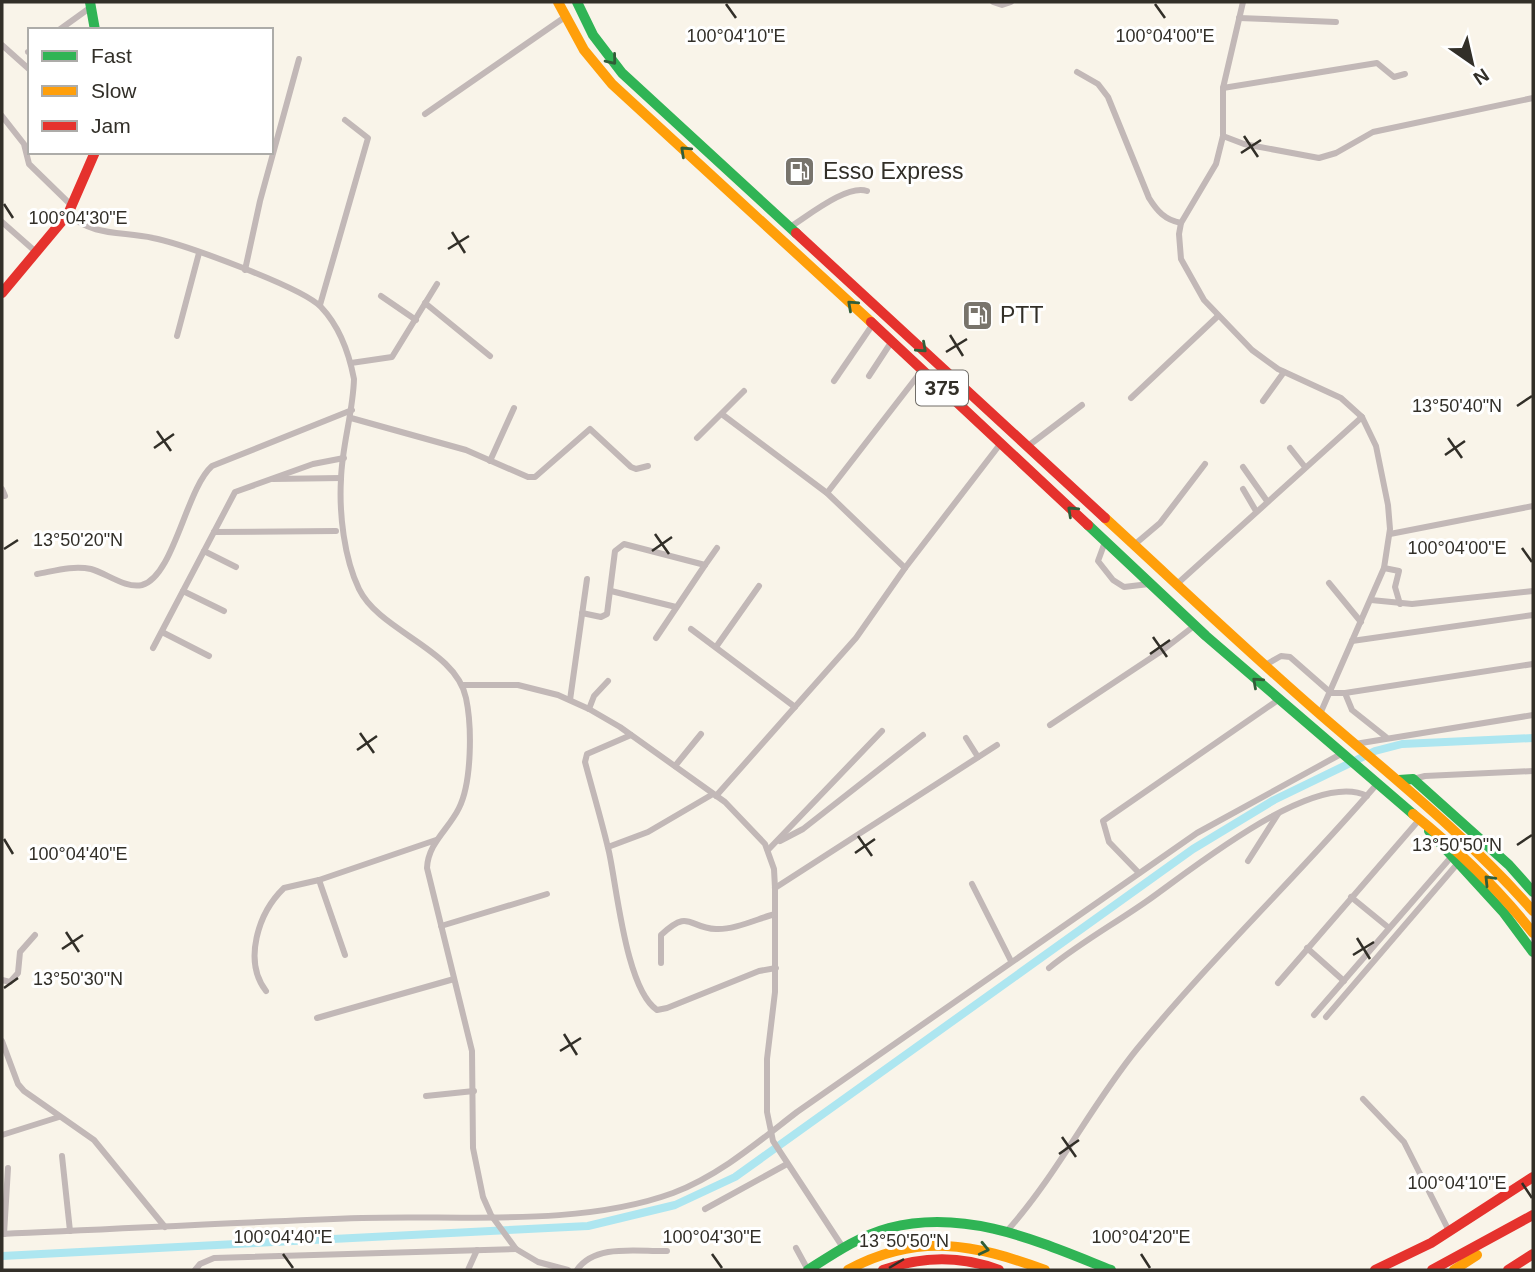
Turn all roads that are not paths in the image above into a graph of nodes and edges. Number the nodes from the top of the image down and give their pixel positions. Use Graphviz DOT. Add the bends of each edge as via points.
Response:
graph roads {
  1 [pos="558,2"];
  2 [pos="578,2"];
  3 [pos="993,2"];
  4 [pos="1011,2"];
  5 [pos="1243,2"];
  6 [pos="90,4"];
  7 [pos="565,17"];
  8 [pos="1239,18"];
  9 [pos="1336,22"];
  10 [pos="61,28"];
  11 [pos="95,28"];
  12 [pos="2,45"];
  13 [pos="299,59"];
  14 [pos="28,68"];
  15 [pos="1077,72"];
  16 [pos="1405,74"];
  17 [pos="1223,88"];
  18 [pos="1533,98"];
  19 [pos="425,114"];
  20 [pos="2,116"];
  21 [pos="345,120"];
  22 [pos="1223,136"];
  23 [pos="85,154"];
  24 [pos="94,154"];
  25 [pos="273,154"];
  26 [pos="273,154"];
  27 [pos="90,163"];
  28 [pos="867,191"];
  29 [pos="69,209"];
  30 [pos="2,222"];
  31 [pos="1181,223"];
  32 [pos="790,227"];
  33 [pos="36,252"];
  34 [pos="199,253"];
  35 [pos="245,270"];
  36 [pos="6,281"];
  37 [pos="437,284"];
  38 [pos="2,293"];
  39 [pos="381,296"];
  40 [pos="425,303"];
  41 [pos="320,305"];
  42 [pos="1219,316"];
  43 [pos="416,320"];
  44 [pos="873,324"];
  45 [pos="177,336"];
  46 [pos="892,341"];
  47 [pos="490,356"];
  48 [pos="351,363"];
  49 [pos="923,369"];
  50 [pos="1284,372"];
  51 [pos="869,376"];
  52 [pos="834,381"];
  53 [pos="744,391"];
  54 [pos="1131,398"];
  55 [pos="1263,401"];
  56 [pos="1082,405"];
  57 [pos="514,408"];
  58 [pos="351,414"];
  59 [pos="723,415"];
  60 [pos="1362,417"];
  61 [pos="697,438"];
  62 [pos="1000,443"];
  63 [pos="1028,446"];
  64 [pos="1290,448"];
  65 [pos="344,458"];
  66 [pos="490,461"];
  67 [pos="1205,464"];
  68 [pos="648,466"];
  69 [pos="1243,467"];
  70 [pos="1305,467"];
  71 [pos="341,478"];
  72 [pos="272,479"];
  73 [pos="1243,489"];
  74 [pos="827,493"];
  75 [pos="1267,501"];
  76 [pos="1533,506"];
  77 [pos="1256,511"];
  78 [pos="336,531"];
  79 [pos="214,532"];
  80 [pos="1390,534"];
  81 [pos="1105,542"];
  82 [pos="1134,545"];
  83 [pos="718,548"];
  84 [pos="204,551"];
  85 [pos="705,565"];
  86 [pos="236,567"];
  87 [pos="905,568"];
  88 [pos="1384,568"];
  89 [pos="37,573"];
  90 [pos="587,579"];
  91 [pos="1329,583"];
  92 [pos="1149,584"];
  93 [pos="1177,584"];
  94 [pos="759,586"];
  95 [pos="183,591"];
  96 [pos="611,591"];
  97 [pos="1533,591"];
  98 [pos="1192,597"];
  99 [pos="1371,600"];
  100 [pos="1400,604"];
  101 [pos="676,607"];
  102 [pos="224,611"];
  103 [pos="582,613"];
  104 [pos="1533,615"];
  105 [pos="1361,622"];
  106 [pos="1194,626"];
  107 [pos="691,629"];
  108 [pos="162,632"];
  109 [pos="656,638"];
  110 [pos="1352,641"];
  111 [pos="716,647"];
  112 [pos="153,648"];
  113 [pos="209,656"];
  114 [pos="1267,664"];
  115 [pos="1533,664"];
  116 [pos="607,681"];
  117 [pos="463,685"];
  118 [pos="1331,693"];
  119 [pos="1345,693"];
  120 [pos="1278,700"];
  121 [pos="570,701"];
  122 [pos="796,708"];
  123 [pos="589,709"];
  124 [pos="1320,714"];
  125 [pos="1533,715"];
  126 [pos="1050,725"];
  127 [pos="882,731"];
  128 [pos="701,734"];
  129 [pos="631,735"];
  130 [pos="923,735"];
  131 [pos="1386,737"];
  132 [pos="966,738"];
  133 [pos="997,745"];
  134 [pos="1359,746"];
  135 [pos="1344,756"];
  136 [pos="978,757"];
  137 [pos="675,766"];
  138 [pos="1533,771"];
  139 [pos="1413,779"];
  140 [pos="1399,780"];
  141 [pos="1377,784"];
  142 [pos="715,795"];
  143 [pos="1367,796"];
  144 [pos="1278,814"];
  145 [pos="1419,820"];
  146 [pos="438,839"];
  147 [pos="780,841"];
  148 [pos="608,848"];
  149 [pos="768,850"];
  150 [pos="1455,860"];
  151 [pos="1248,861"];
  152 [pos="1139,873"];
  153 [pos="319,880"];
  154 [pos="972,884"];
  155 [pos="775,888"];
  156 [pos="1533,892"];
  157 [pos="547,894"];
  158 [pos="1351,897"];
  159 [pos="1533,911"];
  160 [pos="775,914"];
  161 [pos="441,926"];
  162 [pos="1389,928"];
  163 [pos="1533,933"];
  164 [pos="35,935"];
  165 [pos="1307,948"];
  166 [pos="1533,952"];
  167 [pos="345,955"];
  168 [pos="1011,961"];
  169 [pos="662,963"];
  170 [pos="776,968"];
  171 [pos="1049,968"];
  172 [pos="454,979"];
  173 [pos="2,980"];
  174 [pos="1343,981"];
  175 [pos="1278,983"];
  176 [pos="266,992"];
  177 [pos="1314,1015"];
  178 [pos="1326,1017"];
  179 [pos="317,1018"];
  180 [pos="2,1041"];
  181 [pos="474,1091"];
  182 [pos="426,1096"];
  183 [pos="1363,1099"];
  184 [pos="59,1117"];
  185 [pos="771,1131"];
  186 [pos="2,1135"];
  187 [pos="62,1156"];
  188 [pos="785,1161"];
  189 [pos="8,1168"];
  190 [pos="1533,1177"];
  191 [pos="705,1209"];
  192 [pos="491,1215"];
  193 [pos="1533,1217"];
  194 [pos="165,1227"];
  195 [pos="70,1231"];
  196 [pos="1007,1231"];
  197 [pos="1449,1231"];
  198 [pos="3,1234"];
  199 [pos="842,1246"];
  200 [pos="796,1248"];
  201 [pos="516,1249"];
  202 [pos="477,1250"];
  203 [pos="667,1251"];
  204 [pos="1533,1254"];
  205 [pos="538,1262"];
  206 [pos="195,1270"];
  207 [pos="468,1270"];
  208 [pos="536,1270"];
  209 [pos="568,1270"];
  210 [pos="577,1270"];
  211 [pos="808,1270"];
  212 [pos="848,1270"];
  213 [pos="883,1270"];
  214 [pos="999,1270"];
  215 [pos="1045,1270"];
  216 [pos="1111,1270"];
  217 [pos="1375,1270"];
  218 [pos="1432,1270"];
  219 [pos="1454,1270"];
  220 [pos="1508,1270"];
  1 -- 7 [label="main road, 375"];
  2 -- 32 [label="main road, 375, one-way" via="593,35 622,74"];
  3 -- 4 [label="street"];
  5 -- 8 [label="street"];
  6 -- 10 [label="street"];
  6 -- 11 [label="main road"];
  7 -- 19 [label="street"];
  44 -- 7 [label="main road, 375, one-way" via="612,84"];
  8 -- 9 [label="street"];
  8 -- 17 [label="street"];
  12 -- 14 [label="street"];
  13 -- 25 [label="street"];
  15 -- 31 [label="street" via="1098,84 1108,97 1156,209"];
  16 -- 17 [label="street" via="1394,77 1377,63"];
  17 -- 22 [label="street"];
  18 -- 22 [label="street" via="1373,132 1319,158"];
  20 -- 29 [label="street" via="24,144 29,164"];
  21 -- 41 [label="street" via="368,138"];
  22 -- 31 [label="street" via="1216,164"];
  23 -- 27 [label="street"];
  24 -- 27 [label="main road"];
  26 -- 35 [label="street"];
  27 -- 29 [label="main road"];
  28 -- 32 [label="street" via="846,192"];
  29 -- 33 [label="main road"];
  29 -- 34 [label="street" via="87,228 155,238"];
  30 -- 33 [label="street"];
  31 -- 42 [label="street" via="1181,259 1191,281"];
  32 -- 63 [label="main road, 375, one-way"];
  33 -- 36 [label="main road"];
  34 -- 35 [label="street"];
  34 -- 45 [label="street"];
  35 -- 41 [label="street"];
  36 -- 38 [label="main road"];
  37 -- 40 [label="street"];
  39 -- 43 [label="street"];
  40 -- 43 [label="street"];
  40 -- 47 [label="street"];
  41 -- 48 [label="street"];
  42 -- 50 [label="street" via="1252,351"];
  42 -- 54 [label="street"];
  43 -- 48 [label="street" via="392,358"];
  44 -- 46 [label="main road, 375"];
  44 -- 52 [label="street"];
  46 -- 49 [label="main road, 375"];
  46 -- 51 [label="street"];
  48 -- 58 [label="street"];
  49 -- 62 [label="main road, 375"];
  49 -- 74 [label="street"];
  50 -- 55 [label="street"];
  50 -- 60 [label="street" via="1341,398"];
  53 -- 59 [label="street"];
  56 -- 63 [label="street"];
  57 -- 66 [label="street"];
  58 -- 65 [label="street"];
  58 -- 66 [label="street"];
  58 -- 89 [label="street" via="212,466 201,478 169,553 146,583 134,586 73,567"];
  59 -- 61 [label="street"];
  59 -- 74 [label="street"];
  60 -- 70 [label="street"];
  60 -- 80 [label="street" via="1381,465"];
  81 -- 62 [label="main road, 375, one-way"];
  62 -- 87 [label="street"];
  63 -- 82 [label="main road, 375"];
  64 -- 70 [label="street"];
  65 -- 71 [label="street"];
  65 -- 72 [label="street"];
  66 -- 68 [label="street" via="532,478 590,429 631,467"];
  67 -- 82 [label="street" via="1160,523"];
  69 -- 75 [label="street"];
  70 -- 75 [label="street"];
  71 -- 72 [label="street"];
  71 -- 117 [label="street" via="342,511 359,589 373,608"];
  72 -- 79 [label="street" via="235,492"];
  73 -- 77 [label="street"];
  74 -- 87 [label="street"];
  75 -- 77 [label="street"];
  76 -- 80 [label="street"];
  77 -- 93 [label="street"];
  78 -- 79 [label="street"];
  79 -- 84 [label="street"];
  80 -- 88 [label="street"];
  81 -- 92 [label="main road, 375"];
  81 -- 92 [label="street" via="1098,561 1113,580 1124,587"];
  82 -- 93 [label="main road, 375"];
  83 -- 85 [label="street"];
  84 -- 86 [label="street"];
  84 -- 95 [label="street"];
  85 -- 96 [label="street" via="624,544 615,551"];
  85 -- 101 [label="street"];
  87 -- 122 [label="street" via="856,638"];
  88 -- 99 [label="street"];
  88 -- 100 [label="street" via="1399,571 1395,587"];
  90 -- 103 [label="street"];
  91 -- 105 [label="street"];
  92 -- 106 [label="main road, 375"];
  93 -- 98 [label="main road, 375"];
  94 -- 111 [label="street"];
  95 -- 102 [label="street"];
  95 -- 108 [label="street"];
  96 -- 101 [label="street"];
  96 -- 103 [label="street" via="605,617"];
  97 -- 100 [label="street"];
  98 -- 106 [label="main road"];
  98 -- 114 [label="main road, 375"];
  99 -- 100 [label="street"];
  99 -- 105 [label="street"];
  101 -- 109 [label="street"];
  103 -- 121 [label="street"];
  104 -- 110 [label="street"];
  105 -- 110 [label="street"];
  120 -- 106 [label="main road, 375, one-way"];
  106 -- 126 [label="street"];
  107 -- 111 [label="street"];
  108 -- 112 [label="street"];
  108 -- 113 [label="street"];
  110 -- 118 [label="street"];
  111 -- 122 [label="street"];
  114 -- 118 [label="street" via="1290,657"];
  114 -- 124 [label="main road, 375"];
  115 -- 119 [label="street"];
  116 -- 123 [label="street"];
  117 -- 121 [label="street" via="519,685"];
  117 -- 146 [label="street" via="467,701 465,792 459,810"];
  118 -- 119 [label="street"];
  118 -- 124 [label="street"];
  119 -- 131 [label="street" via="1352,710"];
  120 -- 135 [label="main road, 375"];
  120 -- 152 [label="street" via="1103,821 1109,842"];
  121 -- 123 [label="street"];
  122 -- 142 [label="street"];
  123 -- 129 [label="street"];
  124 -- 134 [label="main road, 375"];
  125 -- 131 [label="street"];
  127 -- 147 [label="street"];
  128 -- 137 [label="street"];
  129 -- 137 [label="street"];
  129 -- 148 [label="street" via="584,757"];
  130 -- 147 [label="street" via="803,829"];
  131 -- 134 [label="street"];
  132 -- 136 [label="street"];
  133 -- 136 [label="street"];
  134 -- 140 [label="main road, 375"];
  135 -- 141 [label="main road, 375"];
  135 -- 152 [label="street" via="1197,833"];
  136 -- 155 [label="street"];
  137 -- 142 [label="street"];
  138 -- 139 [label="street"];
  139 -- 140 [label="main road"];
  139 -- 156 [label="main road"];
  140 -- 159 [label="main road, 375" via="1489,862"];
  141 -- 143 [label="street"];
  141 -- 145 [label="main road, 375"];
  142 -- 148 [label="street"];
  142 -- 149 [label="street" via="758,833"];
  143 -- 144 [label="street" via="1354,791 1324,794"];
  143 -- 196 [label="street" via="1180,996 1122,1069 1036,1199"];
  144 -- 151 [label="street"];
  144 -- 171 [label="street" via="1236,837"];
  145 -- 150 [label="main road"];
  145 -- 158 [label="street"];
  163 -- 145 [label="main road, 375, one-way" via="1487,877"];
  146 -- 153 [label="street"];
  146 -- 161 [label="street" via="427,856 427,868"];
  147 -- 149 [label="street"];
  148 -- 170 [label="street" via="622,936 650,1006 667,1008"];
  149 -- 155 [label="street"];
  150 -- 162 [label="street"];
  150 -- 166 [label="main road"];
  150 -- 178 [label="street"];
  152 -- 168 [label="street"];
  153 -- 167 [label="street"];
  153 -- 176 [label="street" via="284,888 271,906 253,947 256,974"];
  154 -- 168 [label="street"];
  155 -- 160 [label="street"];
  157 -- 161 [label="street"];
  158 -- 162 [label="street"];
  158 -- 165 [label="street"];
  160 -- 169 [label="street" via="715,929 695,921 675,923 661,935"];
  160 -- 170 [label="street"];
  161 -- 172 [label="street"];
  162 -- 174 [label="street"];
  164 -- 173 [label="street" via="20,952 18,973 10,982"];
  165 -- 174 [label="street"];
  165 -- 175 [label="street"];
  168 -- 185 [label="street"];
  170 -- 185 [label="street" via="766,1081"];
  172 -- 179 [label="street"];
  172 -- 181 [label="street" via="472,1051"];
  174 -- 177 [label="street"];
  180 -- 184 [label="street" via="18,1084"];
  181 -- 182 [label="street"];
  181 -- 192 [label="street" via="475,1166"];
  183 -- 197 [label="street" via="1404,1142"];
  184 -- 186 [label="street"];
  184 -- 194 [label="street" via="94,1140"];
  185 -- 188 [label="street"];
  185 -- 192 [label="street" via="709,1176 656,1198 594,1212"];
  187 -- 195 [label="street"];
  188 -- 191 [label="street"];
  188 -- 199 [label="street"];
  189 -- 198 [label="street"];
  190 -- 197 [label="main road"];
  192 -- 194 [label="street"];
  192 -- 201 [label="street"];
  193 -- 218 [label="main road"];
  193 -- 219 [label="main road"];
  194 -- 195 [label="street"];
  195 -- 198 [label="street"];
  196 -- 199 [label="main road" via="966,1222 918,1222 881,1228"];
  196 -- 216 [label="main road"];
  197 -- 217 [label="main road"];
  199 -- 211 [label="main road"];
  200 -- 211 [label="street"];
  201 -- 202 [label="street"];
  201 -- 205 [label="street"];
  202 -- 206 [label="street" via="214,1258"];
  202 -- 207 [label="street"];
  203 -- 210 [label="street" via="617,1251 587,1261"];
  204 -- 220 [label="main road"];
  205 -- 208 [label="street"];
  205 -- 209 [label="street"];
  212 -- 215 [label="main road, one-way" via="886,1252 943,1243 995,1252"];
  213 -- 214 [label="main road" via="932,1258 977,1262"];
}
